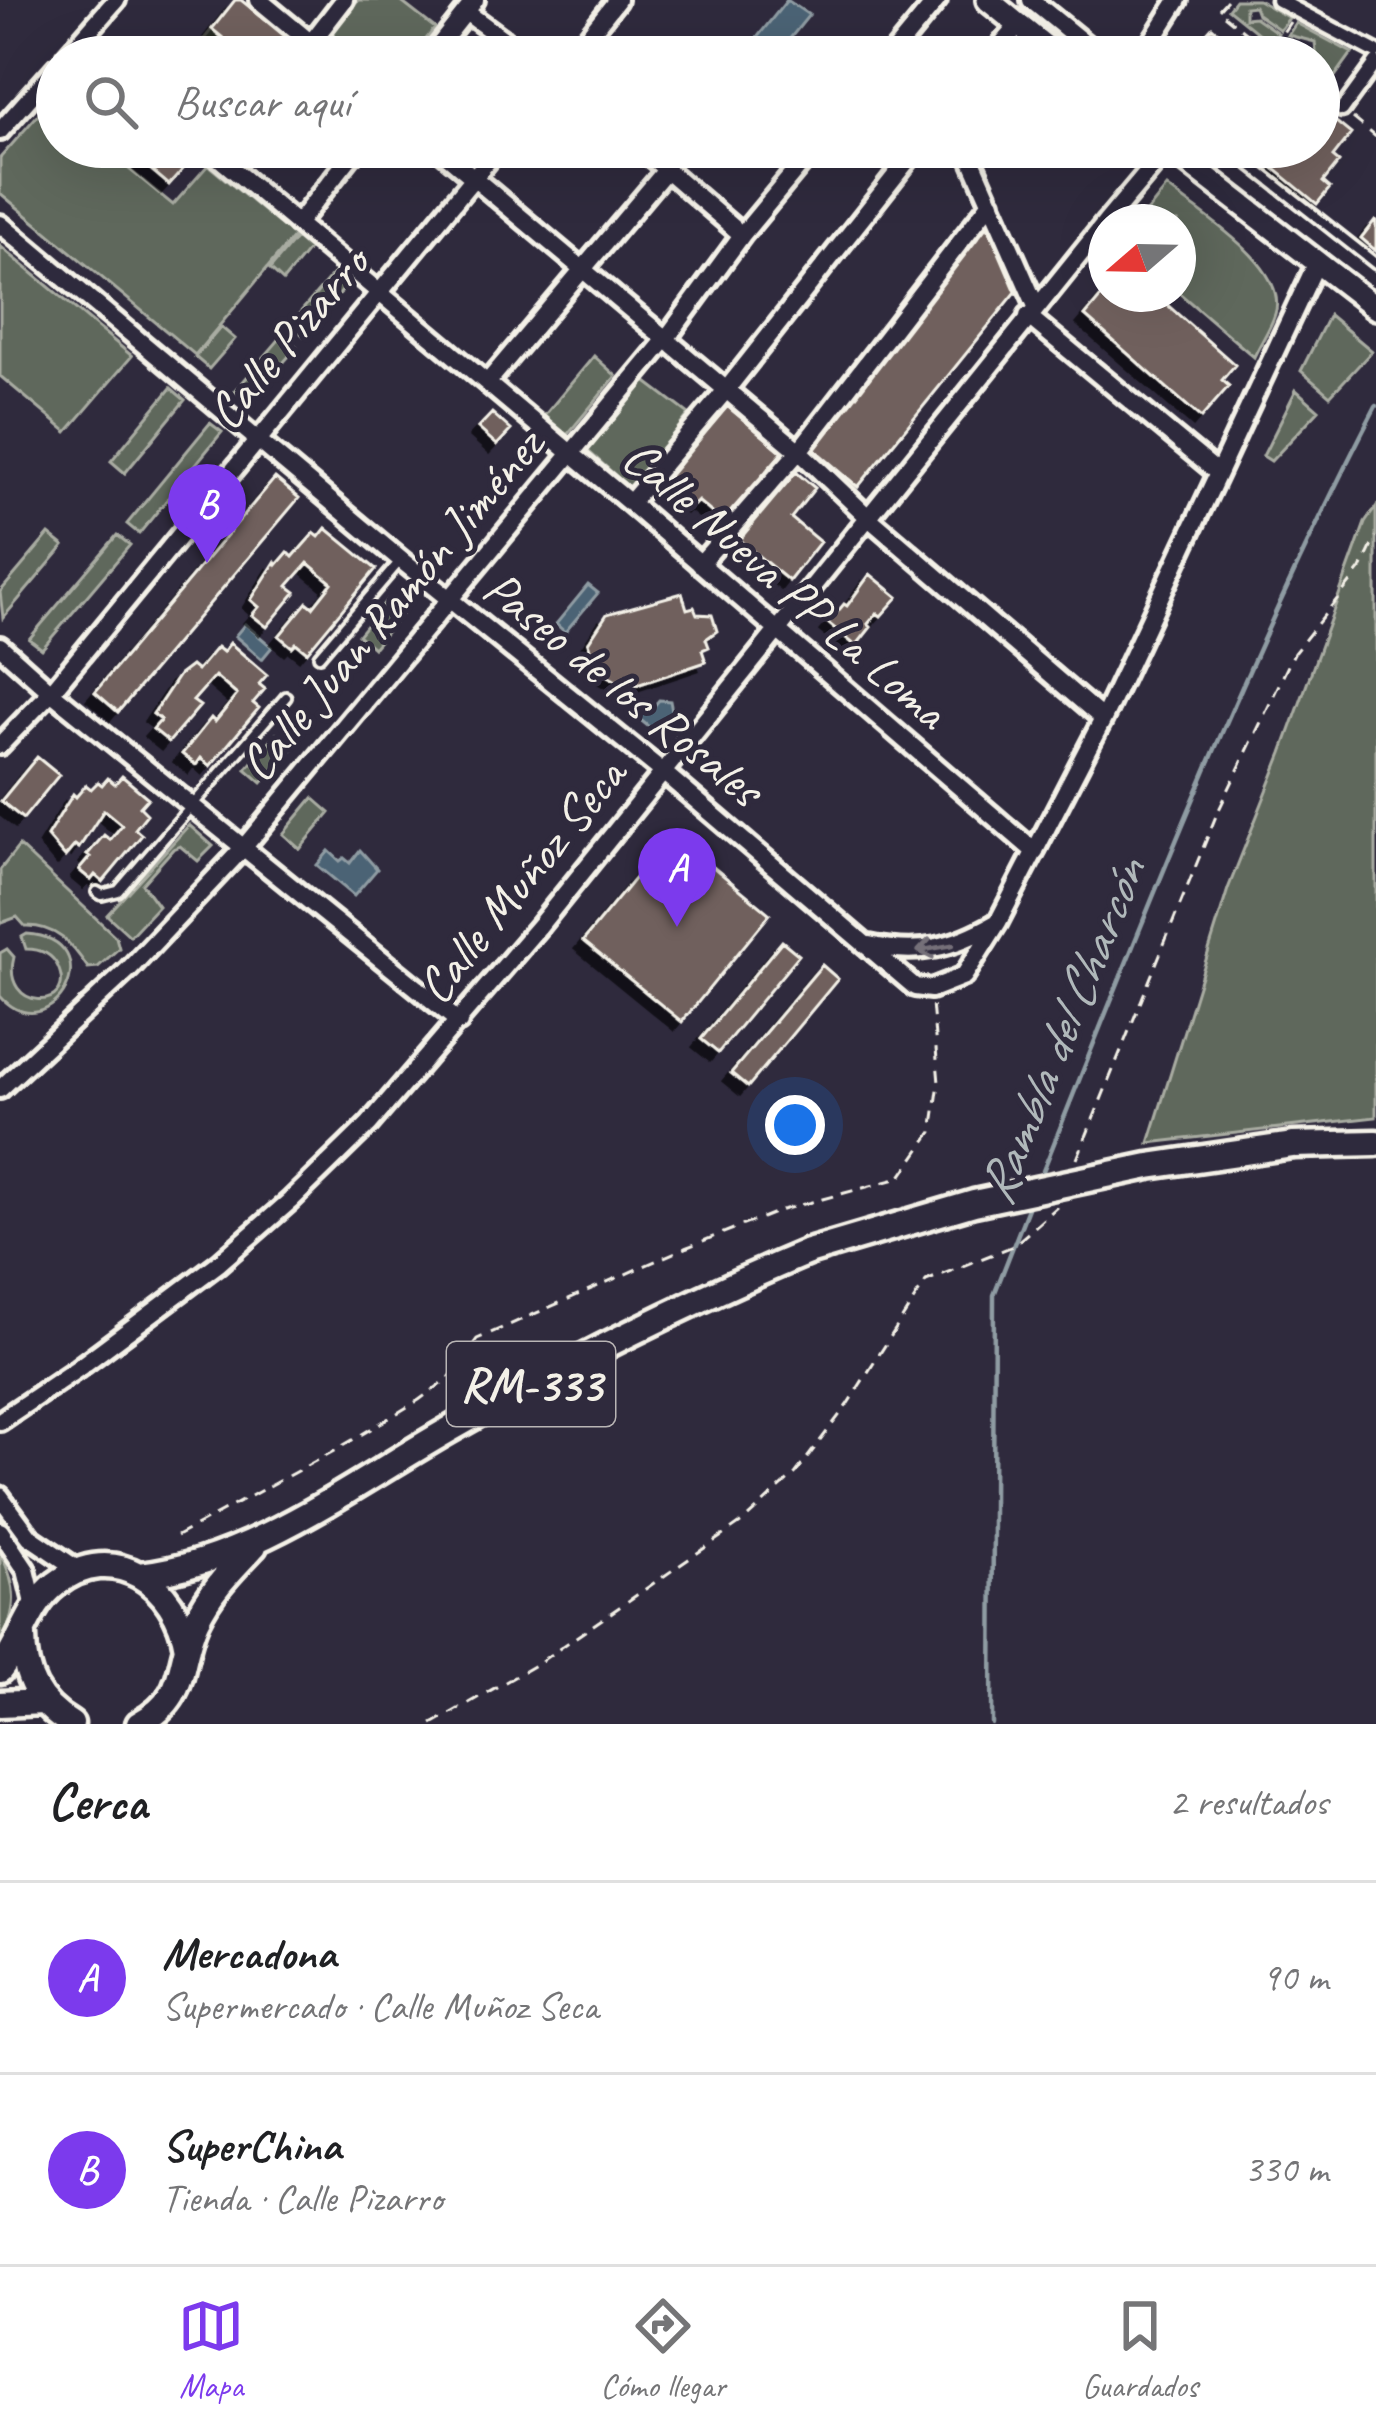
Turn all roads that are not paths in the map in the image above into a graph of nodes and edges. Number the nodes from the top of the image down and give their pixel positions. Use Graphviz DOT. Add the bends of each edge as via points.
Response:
graph roads {
  1 [pos="116,0"];
  2 [pos="259,0"];
  3 [pos="344,0"];
  4 [pos="616,0"];
  5 [pos="937,0"];
  6 [pos="988,0"];
  7 [pos="1031,0"];
  8 [pos="1178,0"];
  9 [pos="1278,0"];
  10 [pos="471,6"];
  11 [pos="1018,25"];
  12 [pos="84,36"];
  13 [pos="293,36"];
  14 [pos="317,36"];
  15 [pos="447,36"];
  16 [pos="504,36"];
  17 [pos="588,36"];
  18 [pos="907,36"];
  19 [pos="1009,36"];
  20 [pos="1032,36"];
  21 [pos="1075,36"];
  22 [pos="1155,36"];
  23 [pos="1376,52"];
  24 [pos="1376,63"];
  25 [pos="36,91"];
  26 [pos="1342,110"];
  27 [pos="0,131"];
  28 [pos="237,168"];
  29 [pos="341,168"];
  30 [pos="461,168"];
  31 [pos="481,168"];
  32 [pos="798,168"];
  33 [pos="901,168"];
  34 [pos="976,168"];
  35 [pos="1151,168"];
  36 [pos="1195,168"];
  37 [pos="1255,168"];
  38 [pos="667,169"];
  39 [pos="473,178"];
  40 [pos="991,202"];
  41 [pos="1121,204"];
  42 [pos="0,224"];
  43 [pos="297,224"];
  44 [pos="742,235"];
  45 [pos="1088,244"];
  46 [pos="1317,262"];
  47 [pos="1376,264"];
  48 [pos="583,270"];
  49 [pos="379,291"];
  50 [pos="1376,308"];
  51 [pos="1032,311"];
  52 [pos="666,339"];
  53 [pos="488,382"];
  54 [pos="727,389"];
  55 [pos="256,440"];
  56 [pos="799,451"];
  57 [pos="570,452"];
  58 [pos="1218,473"];
  59 [pos="630,503"];
  60 [pos="870,519"];
  61 [pos="401,560"];
  62 [pos="700,564"];
  63 [pos="449,598"];
  64 [pos="778,632"];
  65 [pos="0,646"];
  66 [pos="319,656"];
  67 [pos="51,692"];
  68 [pos="286,698"];
  69 [pos="1103,719"];
  70 [pos="0,745"];
  71 [pos="663,772"];
  72 [pos="193,807"];
  73 [pos="244,847"];
  74 [pos="1035,852"];
  75 [pos="97,892"];
  76 [pos="998,922"];
  77 [pos="867,945"];
  78 [pos="460,1022"];
  79 [pos="0,1089"];
  80 [pos="1376,1143"];
  81 [pos="0,1420"];
  82 [pos="0,1496"];
  83 [pos="0,1531"];
  84 [pos="264,1536"];
  85 [pos="80,1571"];
  86 [pos="140,1576"];
  87 [pos="35,1607"];
  88 [pos="23,1636"];
  89 [pos="187,1648"];
  90 [pos="0,1670"];
  91 [pos="43,1702"];
  92 [pos="0,1704"];
  93 [pos="71,1724"];
  94 [pos="139,1724"];
  1 -- 12 [label="street"];
  2 -- 13 [label="street"];
  3 -- 14 [label="street"];
  4 -- 17 [label="street"];
  5 -- 18 [label="street"];
  6 -- 11 [label="main road"];
  7 -- 21 [label="street"];
  8 -- 22 [label="street"];
  9 -- 23 [label="street"];
  10 -- 15 [label="street"];
  10 -- 16 [label="street"];
  11 -- 19 [label="street"];
  11 -- 20 [label="main road"];
  24 -- 26 [label="street"];
  25 -- 27 [label="street"];
  28 -- 43 [label="street, Calle Nueva PP La Loma"];
  29 -- 43 [label="street"];
  30 -- 39 [label="street"];
  31 -- 39 [label="street, Calle Pizarro"];
  32 -- 44 [label="street, Calle Juan Ramón Jiménez"];
  33 -- 54 [label="street"];
  34 -- 40 [label="street"];
  35 -- 41 [label="street, Calle Muñoz Seca"];
  36 -- 46 [label="main road"];
  37 -- 47 [label="lane"];
  38 -- 44 [label="street"];
  38 -- 48 [label="street"];
  39 -- 48 [label="street"];
  39 -- 49 [label="street, Calle Pizarro"];
  40 -- 51 [label="street"];
  40 -- 56 [label="street"];
  42 -- 55 [label="street, Paseo de los Rosales"];
  43 -- 49 [label="street, Calle Nueva PP La Loma"];
  44 -- 52 [label="street, Calle Juan Ramón Jiménez"];
  45 -- 51 [label="street, Calle Muñoz Seca"];
  46 -- 50 [label="main road"];
  46 -- 58 [label="street"];
  48 -- 52 [label="street"];
  48 -- 53 [label="street"];
  49 -- 53 [label="street, Calle Nueva PP La Loma"];
  49 -- 55 [label="street, Calle Pizarro"];
  51 -- 58 [label="street"];
  51 -- 60 [label="street, Calle Muñoz Seca"];
  52 -- 54 [label="street"];
  52 -- 57 [label="street, Calle Juan Ramón Jiménez"];
  53 -- 57 [label="street, Calle Nueva PP La Loma"];
  54 -- 56 [label="street"];
  54 -- 59 [label="street"];
  55 -- 61 [label="street, Paseo de los Rosales"];
  55 -- 67 [label="street, Calle Pizarro"];
  56 -- 60 [label="street"];
  56 -- 62 [label="street"];
  57 -- 59 [label="street, Calle Nueva PP La Loma"];
  57 -- 63 [label="street, Calle Juan Ramón Jiménez"];
  58 -- 69 [label="street"];
  59 -- 62 [label="street, Calle Nueva PP La Loma"];
  60 -- 64 [label="street, Calle Muñoz Seca"];
  60 -- 69 [label="street"];
  61 -- 63 [label="street, Paseo de los Rosales"];
  61 -- 66 [label="lane"];
  62 -- 64 [label="street, Calle Nueva PP La Loma"];
  63 -- 71 [label="street, Paseo de los Rosales"];
  63 -- 73 [label="street, Calle Juan Ramón Jiménez"];
  64 -- 71 [label="street, Calle Muñoz Seca"];
  64 -- 74 [label="street, Calle Nueva PP La Loma"];
  65 -- 67 [label="street"];
  67 -- 70 [label="street, Calle Pizarro"];
  67 -- 72 [label="street"];
  68 -- 72 [label="lane"];
  69 -- 74 [label="street"];
  71 -- 77 [label="street, Paseo de los Rosales"];
  71 -- 78 [label="street, Calle Muñoz Seca"];
  72 -- 73 [label="street"];
  72 -- 75 [label="lane" via="118,891"];
  73 -- 78 [label="street"];
  73 -- 79 [label="street, Calle Juan Ramón Jiménez"];
  74 -- 76 [label="street"];
  76 -- 77 [label="street, one-way" via="939,950"];
  76 -- 77 [label="street, Paseo de los Rosales" via="970,970 923,988"];
  78 -- 81 [label="street, Calle Muñoz Seca" via="369,1124 237,1247"];
  80 -- 84 [label="main road, RM-333, bridge" via="1293,1144 1149,1166 974,1203 808,1252 596,1349"];
  82 -- 85 [label="street" via="30,1537"];
  83 -- 87 [label="street" via="26,1570"];
  84 -- 86 [label="main road, RM-333" via="207,1561"];
  84 -- 89 [label="main road, RM-333" via="215,1587"];
  85 -- 86 [label="main road, RM-333"];
  85 -- 87 [label="main road"];
  86 -- 89 [label="main road" via="175,1607"];
  87 -- 88 [label="main road"];
  88 -- 90 [label="main road"];
  88 -- 91 [label="main road" via="27,1676"];
  89 -- 94 [label="main road, RM-333" via="175,1693"];
  91 -- 92 [label="main road"];
  91 -- 93 [label="main road"];
}
